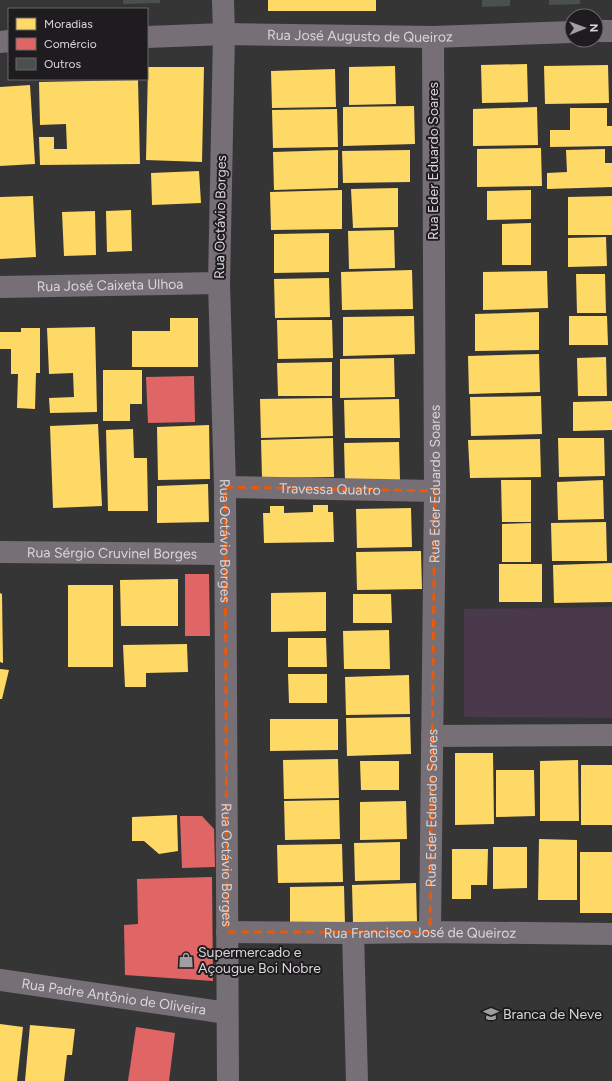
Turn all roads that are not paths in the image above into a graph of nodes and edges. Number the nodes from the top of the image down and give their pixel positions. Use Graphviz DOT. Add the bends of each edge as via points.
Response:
graph roads {
  1 [pos="223,0"];
  2 [pos="564,32"];
  3 [pos="224,34"];
  4 [pos="148,37"];
  5 [pos="433,37"];
  6 [pos="219,283"];
  7 [pos="0,287"];
  8 [pos="225,487"];
  9 [pos="435,491"];
  10 [pos="0,552"];
  11 [pos="224,554"];
  12 [pos="612,735"];
  13 [pos="432,736"];
  14 [pos="227,932"];
  15 [pos="430,932"];
  16 [pos="353,933"];
  17 [pos="612,934"];
  18 [pos="0,980"];
  19 [pos="227,1013"];
  20 [pos="228,1081"];
  21 [pos="357,1081"];
  1 -- 3 [label="street, Rua Octávio Borges"];
  2 -- 5 [label="street, Rua José Augusto de Queiroz"];
  3 -- 4 [label="street, Rua José Augusto de Queiroz"];
  3 -- 5 [label="street, Rua José Augusto de Queiroz"];
  3 -- 6 [label="street, Rua Octávio Borges"];
  5 -- 9 [label="street, Rua Eder Eduardo Soares"];
  6 -- 7 [label="street, Rua José Caixeta Ulhoa"];
  6 -- 8 [label="street, Rua Octávio Borges"];
  8 -- 9 [label="street, Travessa Quatro"];
  8 -- 11 [label="street, Rua Octávio Borges"];
  9 -- 13 [label="street, Rua Eder Eduardo Soares"];
  10 -- 11 [label="street, Rua Sérgio Cruvinel Borges"];
  11 -- 14 [label="street, Rua Octávio Borges"];
  12 -- 13 [label="street"];
  13 -- 15 [label="street, Rua Eder Eduardo Soares"];
  14 -- 16 [label="street, Rua Francisco José de Queiroz"];
  14 -- 19 [label="street, Rua Octávio Borges"];
  15 -- 16 [label="street, Rua Francisco José de Queiroz"];
  15 -- 17 [label="street, Rua Francisco José de Queiroz"];
  16 -- 21 [label="street"];
  18 -- 19 [label="street, Rua Padre Antônio de Oliveira"];
  19 -- 20 [label="street, Rua Octávio Borges"];
}
